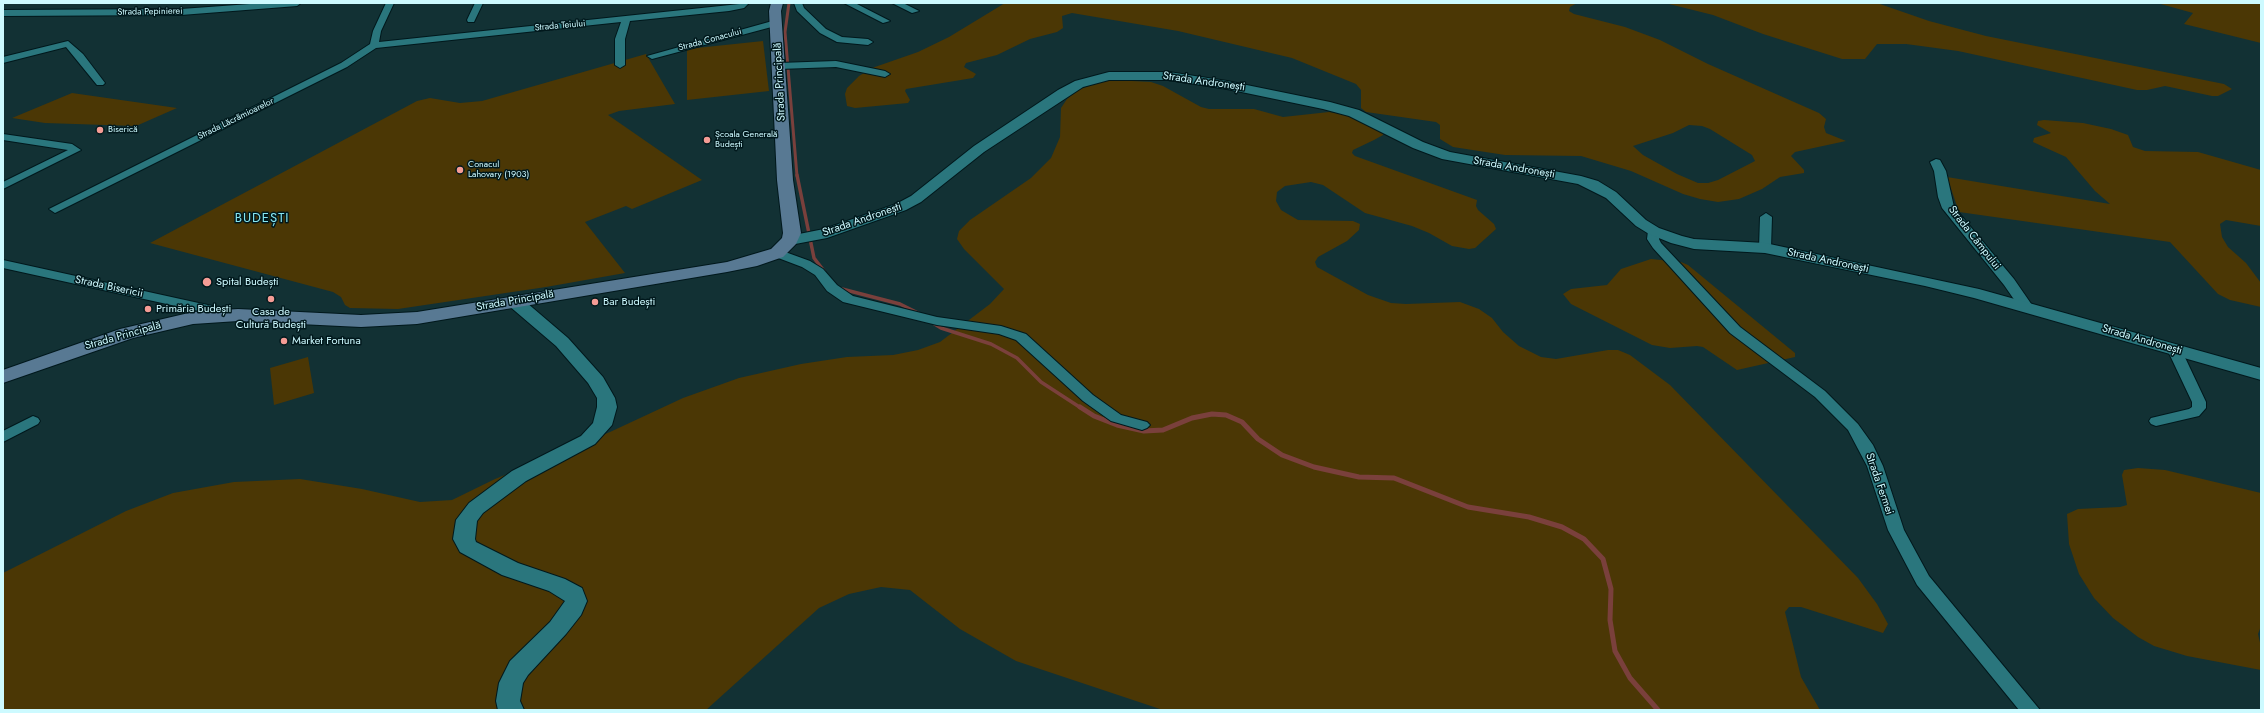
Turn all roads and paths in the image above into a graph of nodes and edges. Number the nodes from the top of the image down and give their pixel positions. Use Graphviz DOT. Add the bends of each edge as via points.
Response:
graph roads {
  1 [pos="76,3"];
  2 [pos="297,3"];
  3 [pos="390,3"];
  4 [pos="479,3"];
  5 [pos="745,3"];
  6 [pos="777,3"];
  7 [pos="798,3"];
  8 [pos="848,3"];
  9 [pos="896,3"];
  10 [pos="915,11"];
  11 [pos="3,13"];
  12 [pos="61,13"];
  13 [pos="471,20"];
  14 [pos="626,20"];
  15 [pos="886,21"];
  16 [pos="772,24"];
  17 [pos="868,42"];
  18 [pos="374,45"];
  19 [pos="652,56"];
  20 [pos="3,60"];
  21 [pos="620,65"];
  22 [pos="785,66"];
  23 [pos="885,74"];
  24 [pos="100,83"];
  25 [pos="3,137"];
  26 [pos="1936,162"];
  27 [pos="3,186"];
  28 [pos="55,209"];
  29 [pos="1766,217"];
  30 [pos="1654,231"];
  31 [pos="801,238"];
  32 [pos="1765,248"];
  33 [pos="777,253"];
  34 [pos="6,267"];
  35 [pos="514,301"];
  36 [pos="2027,308"];
  37 [pos="238,315"];
  38 [pos="2174,349"];
  39 [pos="2261,374"];
  40 [pos="3,377"];
  41 [pos="33,421"];
  42 [pos="2156,421"];
  43 [pos="1142,425"];
  44 [pos="3,437"];
  45 [pos="511,710"];
  46 [pos="2030,710"];
  1 -- 12 [label="street"];
  2 -- 12 [label="street, Strada Pepinierei" via="181,12"];
  3 -- 18 [label="street" via="377,31"];
  4 -- 13 [label="street"];
  5 -- 14 [label="street, Strada Teiului" via="729,8"];
  6 -- 16 [label="main road, Strada Principală"];
  7 -- 17 [label="street" via="800,9 823,31 840,40"];
  8 -- 15 [label="street"];
  9 -- 10 [label="street"];
  11 -- 12 [label="street, Strada Pepinierei"];
  14 -- 18 [label="street, Strada Teiului"];
  14 -- 21 [label="street" via="620,39"];
  16 -- 19 [label="street, Strada Conacului"];
  16 -- 22 [label="main road, Strada Principală"];
  18 -- 28 [label="street, Strada Lăcrămioarelor" via="344,65"];
  20 -- 24 [label="street" via="68,44"];
  22 -- 23 [label="street" via="836,64"];
  22 -- 31 [label="main road, Strada Principală" via="785,180 792,233"];
  25 -- 27 [label="street" via="72,147 76,150"];
  26 -- 36 [label="street, Strada Câmpului" via="1948,208"];
  29 -- 32 [label="street"];
  30 -- 31 [label="street, Strada Andronești" via="1641,223 1611,195 1581,180 1447,156 1418,145 1354,113 1325,105 1205,81 1137,75 1098,78 1071,88 979,150 916,199 881,216"];
  30 -- 32 [label="street, Strada Andronești" via="1694,244"];
  30 -- 46 [label="street, Strada Fermei" via="1653,239 1657,245 1735,330 1820,394 1853,427 1875,466 1896,530 1923,580"];
  31 -- 33 [label="main road, Strada Principală"];
  32 -- 36 [label="street, Strada Andronești" via="1925,281"];
  33 -- 35 [label="main road, Strada Principală" via="727,267"];
  33 -- 43 [label="street" via="819,272 832,288 848,299 937,321 1001,330 1020,338 1088,398 1116,418"];
  34 -- 37 [label="street, Strada Bisericii"];
  35 -- 37 [label="main road, Strada Principală" via="436,315 389,320"];
  35 -- 45 [label="street" via="562,342 596,381 606,398 607,407 602,425 592,436 513,480 476,508 467,520 464,539 468,547 510,569 557,585 574,594 576,601 558,628 519,668 508,701"];
  36 -- 38 [label="street, Strada Andronești"];
  37 -- 40 [label="main road, Strada Principală" via="193,318 135,330"];
  38 -- 39 [label="street, Strada Andronești"];
  38 -- 42 [label="street" via="2199,408 2194,413"];
  41 -- 44 [label="street"];
}
